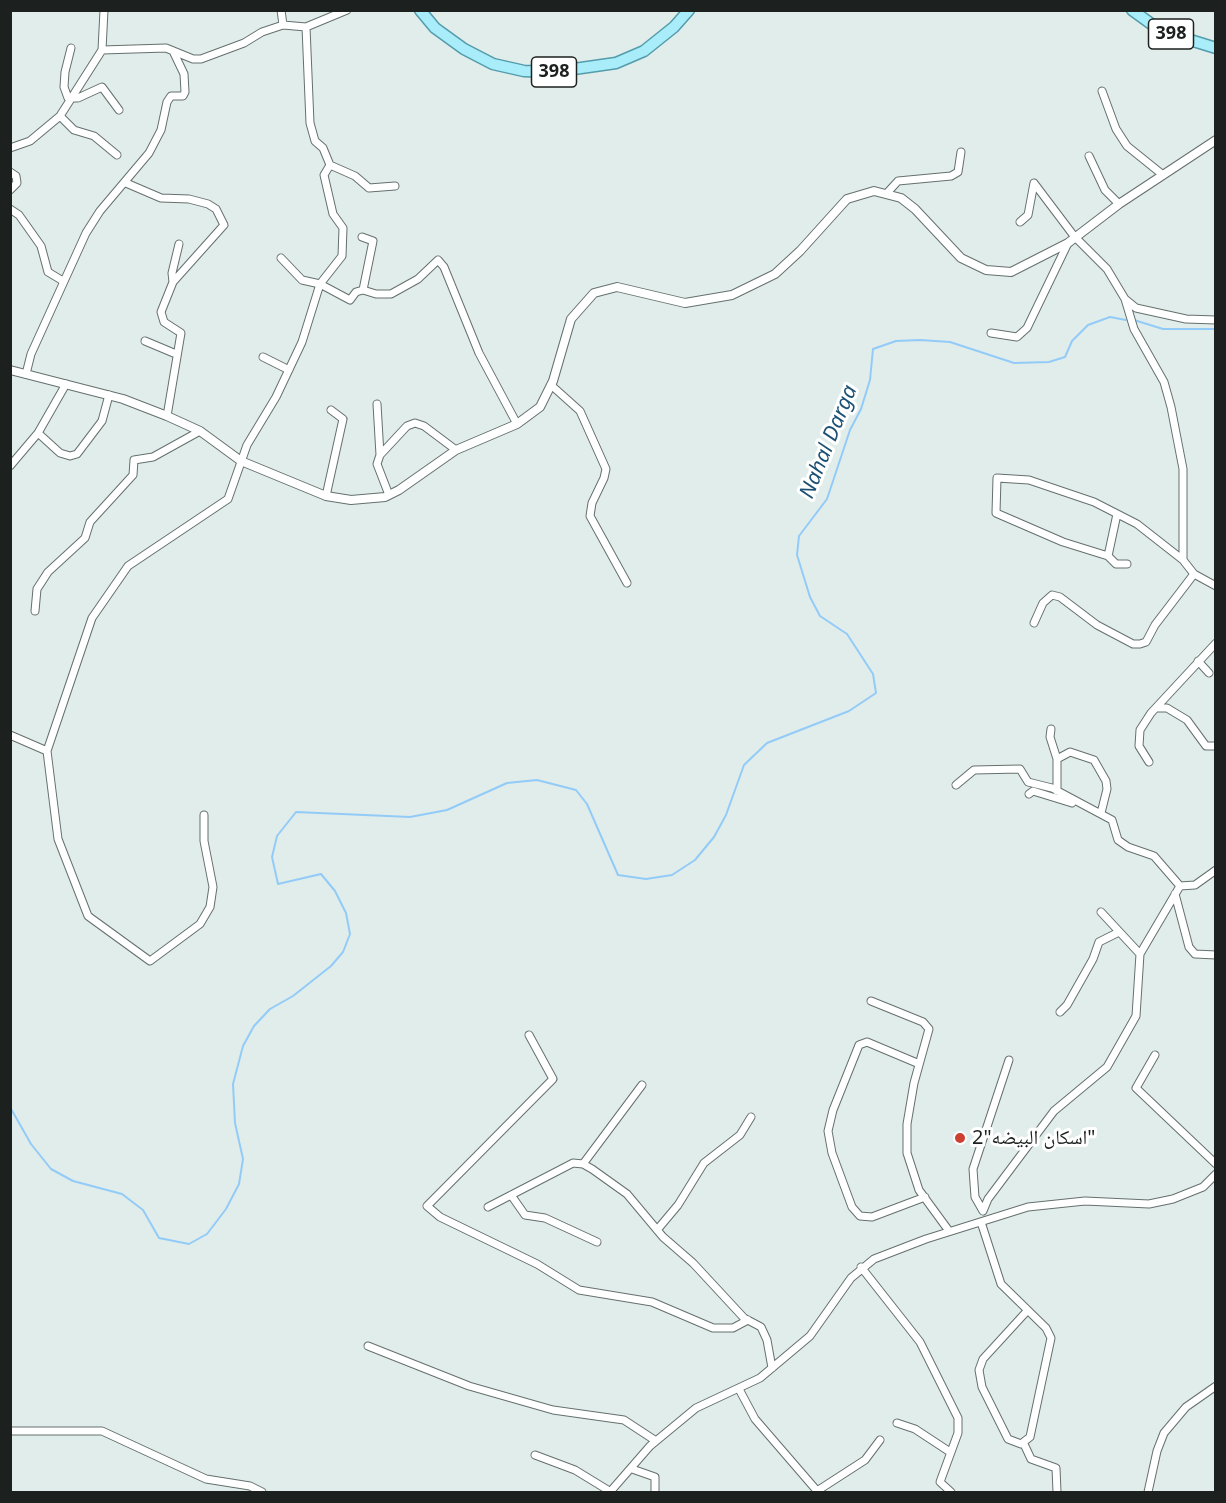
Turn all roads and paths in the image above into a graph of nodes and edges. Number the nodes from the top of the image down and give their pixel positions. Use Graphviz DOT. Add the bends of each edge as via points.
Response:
graph roads {
  1 [pos="104,10"];
  2 [pos="281,10"];
  3 [pos="347,10"];
  4 [pos="420,10"];
  5 [pos="689,10"];
  6 [pos="1132,10"];
  7 [pos="283,25"];
  8 [pos="306,27"];
  9 [pos="71,48"];
  10 [pos="1215,48"];
  11 [pos="102,50"];
  12 [pos="173,51"];
  13 [pos="1102,91"];
  14 [pos="73,99"];
  15 [pos="119,110"];
  16 [pos="60,116"];
  17 [pos="1215,140"];
  18 [pos="10,148"];
  19 [pos="961,152"];
  20 [pos="117,155"];
  21 [pos="1089,156"];
  22 [pos="330,165"];
  23 [pos="10,172"];
  24 [pos="1163,175"];
  25 [pos="126,183"];
  26 [pos="395,186"];
  27 [pos="10,190"];
  28 [pos="887,193"];
  29 [pos="1119,204"];
  30 [pos="10,209"];
  31 [pos="1020,222"];
  32 [pos="362,237"];
  33 [pos="1071,240"];
  34 [pos="180,244"];
  35 [pos="280,258"];
  36 [pos="63,281"];
  37 [pos="173,282"];
  38 [pos="320,284"];
  39 [pos="363,290"];
  40 [pos="1125,299"];
  41 [pos="1215,320"];
  42 [pos="991,333"];
  43 [pos="145,341"];
  44 [pos="176,354"];
  45 [pos="263,357"];
  46 [pos="10,370"];
  47 [pos="289,370"];
  48 [pos="26,374"];
  49 [pos="66,384"];
  50 [pos="551,385"];
  51 [pos="109,395"];
  52 [pos="377,404"];
  53 [pos="331,410"];
  54 [pos="167,416"];
  55 [pos="517,424"];
  56 [pos="200,430"];
  57 [pos="38,433"];
  58 [pos="456,450"];
  59 [pos="380,455"];
  60 [pos="241,461"];
  61 [pos="10,466"];
  62 [pos="388,495"];
  63 [pos="327,496"];
  64 [pos="1118,514"];
  65 [pos="1108,556"];
  66 [pos="1183,560"];
  67 [pos="1127,564"];
  68 [pos="1194,574"];
  69 [pos="627,583"];
  70 [pos="1215,586"];
  71 [pos="35,611"];
  72 [pos="1034,623"];
  73 [pos="1215,643"];
  74 [pos="1198,661"];
  75 [pos="1209,673"];
  76 [pos="1158,708"];
  77 [pos="1051,729"];
  78 [pos="10,735"];
  79 [pos="1215,746"];
  80 [pos="47,751"];
  81 [pos="1057,759"];
  82 [pos="1149,762"];
  83 [pos="956,785"];
  84 [pos="1057,791"];
  85 [pos="1029,794"];
  86 [pos="1094,809"];
  87 [pos="1101,813"];
  88 [pos="204,815"];
  89 [pos="1215,870"];
  90 [pos="1180,886"];
  91 [pos="1175,894"];
  92 [pos="1101,912"];
  93 [pos="1119,932"];
  94 [pos="1140,954"];
  95 [pos="1215,955"];
  96 [pos="871,1001"];
  97 [pos="1059,1011"];
  98 [pos="529,1035"];
  99 [pos="1155,1054"];
  100 [pos="1009,1060"];
  101 [pos="917,1063"];
  102 [pos="642,1085"];
  103 [pos="751,1117"];
  104 [pos="583,1164"];
  105 [pos="1215,1164"];
  106 [pos="1215,1174"];
  107 [pos="511,1196"];
  108 [pos="925,1197"];
  109 [pos="488,1208"];
  110 [pos="981,1222"];
  111 [pos="657,1230"];
  112 [pos="949,1231"];
  113 [pos="597,1242"];
  114 [pos="861,1267"];
  115 [pos="1027,1311"];
  116 [pos="748,1320"];
  117 [pos="368,1346"];
  118 [pos="772,1368"];
  119 [pos="1215,1386"];
  120 [pos="739,1389"];
  121 [pos="897,1423"];
  122 [pos="10,1431"];
  123 [pos="880,1440"];
  124 [pos="656,1441"];
  125 [pos="1024,1444"];
  126 [pos="950,1452"];
  127 [pos="535,1455"];
  128 [pos="632,1468"];
  129 [pos="262,1492"];
  130 [pos="610,1492"];
  131 [pos="655,1492"];
  132 [pos="817,1492"];
  133 [pos="951,1492"];
  134 [pos="1057,1492"];
  135 [pos="1148,1492"];
  1 -- 11 [label="street"];
  2 -- 7 [label="street"];
  3 -- 8 [label="street"];
  4 -- 5 [label="main road, 398" via="435,28 493,64 552,72 607,65 644,51"];
  6 -- 10 [label="main road, 398" via="1161,31"];
  7 -- 8 [label="street"];
  7 -- 12 [label="street" via="201,59"];
  8 -- 22 [label="street" via="310,123 315,141 323,148"];
  9 -- 14 [label="street" via="64,87 68,98"];
  11 -- 12 [label="street"];
  11 -- 14 [label="street"];
  12 -- 25 [label="street" via="184,74 185,92 166,102 161,130"];
  13 -- 24 [label="street" via="1127,146"];
  14 -- 15 [label="street" via="102,87"];
  14 -- 16 [label="street"];
  16 -- 18 [label="street" via="30,141"];
  16 -- 20 [label="street" via="74,130 94,136"];
  17 -- 24 [label="street"];
  19 -- 28 [label="street" via="958,172 951,176 898,181"];
  21 -- 29 [label="street" via="1105,190"];
  22 -- 26 [label="street" via="356,176 369,188"];
  22 -- 38 [label="street" via="324,175 333,214 343,228 342,256"];
  23 -- 27 [label="street" via="17,183"];
  24 -- 29 [label="street"];
  25 -- 36 [label="street" via="100,211"];
  25 -- 37 [label="street" via="161,198 199,200 219,214 224,225"];
  28 -- 33 [label="street" via="915,209 961,258 986,270 1011,272"];
  28 -- 50 [label="street" via="861,193 847,199 775,274 732,295 685,303 616,287 594,293 572,319"];
  29 -- 33 [label="street"];
  30 -- 36 [label="street" via="19,215 41,246 48,272"];
  31 -- 33 [label="street" via="1028,215 1034,183"];
  32 -- 39 [label="street" via="373,241"];
  33 -- 40 [label="street" via="1107,269"];
  33 -- 42 [label="street" via="1027,328 1017,337"];
  34 -- 37 [label="street"];
  35 -- 38 [label="street" via="302,280"];
  36 -- 48 [label="street"];
  37 -- 44 [label="street" via="161,312 164,322 181,333"];
  38 -- 39 [label="street" via="350,300"];
  38 -- 47 [label="street"];
  39 -- 55 [label="street" via="391,294 418,279 438,260 479,353"];
  40 -- 41 [label="street" via="1151,313"];
  40 -- 66 [label="street" via="1134,329 1164,382 1171,407 1184,469"];
  43 -- 44 [label="street"];
  44 -- 54 [label="street"];
  45 -- 47 [label="street"];
  46 -- 48 [label="street"];
  47 -- 60 [label="street"];
  48 -- 49 [label="street"];
  49 -- 51 [label="street"];
  49 -- 57 [label="street"];
  50 -- 55 [label="street" via="540,407"];
  50 -- 69 [label="street" via="580,411 606,469 590,516"];
  51 -- 54 [label="street"];
  51 -- 57 [label="street" via="102,421 77,454 60,453"];
  52 -- 59 [label="street"];
  53 -- 63 [label="street" via="343,419"];
  54 -- 56 [label="street"];
  55 -- 58 [label="street"];
  56 -- 60 [label="street"];
  56 -- 71 [label="street" via="153,457 134,460 133,475 90,522 85,538 37,589"];
  57 -- 61 [label="street"];
  58 -- 59 [label="street" via="415,423 406,426"];
  58 -- 62 [label="street"];
  59 -- 62 [label="street" via="377,464"];
  60 -- 63 [label="street"];
  60 -- 80 [label="street" via="224,503 142,555 112,585 92,618"];
  62 -- 63 [label="street" via="367,500"];
  64 -- 65 [label="street"];
  64 -- 65 [label="street" via="1062,489 1029,480 997,478 996,513 1063,542"];
  64 -- 66 [label="street"];
  65 -- 67 [label="street" via="1116,564"];
  66 -- 68 [label="street"];
  68 -- 70 [label="street"];
  68 -- 72 [label="street" via="1146,642 1140,644 1132,644 1097,625 1052,595 1043,603"];
  73 -- 74 [label="street"];
  74 -- 75 [label="street"];
  74 -- 76 [label="street"];
  76 -- 79 [label="street" via="1167,708 1187,720 1206,746"];
  76 -- 82 [label="street" via="1140,730 1139,746"];
  77 -- 81 [label="street"];
  78 -- 80 [label="street"];
  80 -- 88 [label="street" via="57,839 88,916 150,961 200,924 210,907 213,887 204,841"];
  81 -- 84 [label="street"];
  81 -- 87 [label="street" via="1070,752 1094,760 1106,781 1107,797"];
  83 -- 84 [label="street" via="974,770 1020,770 1028,782"];
  84 -- 86 [label="street"];
  85 -- 86 [label="street" via="1033,791 1085,810"];
  86 -- 87 [label="street"];
  87 -- 90 [label="street" via="1112,820 1118,840 1128,848 1154,856"];
  89 -- 90 [label="street" via="1195,885"];
  90 -- 91 [label="street"];
  91 -- 94 [label="street"];
  91 -- 95 [label="street" via="1189,947 1195,954"];
  92 -- 93 [label="street"];
  93 -- 94 [label="street"];
  93 -- 97 [label="street" via="1099,942 1067,1005"];
  94 -- 100 [label="street" via="1136,1016 1107,1067 1054,1110 983,1211 975,1197 973,1169"];
  96 -- 101 [label="street" via="927,1024"];
  98 -- 116 [label="street" via="553,1079 427,1206 440,1217 537,1264 579,1290 652,1302 713,1328 733,1328"];
  99 -- 105 [label="street" via="1136,1088"];
  101 -- 108 [label="street" via="907,1153 914,1180"];
  101 -- 108 [label="street" via="867,1042 859,1045 832,1110 828,1131 852,1207 860,1216 872,1217"];
  102 -- 104 [label="street"];
  103 -- 111 [label="street" via="740,1135 704,1163"];
  104 -- 107 [label="street" via="573,1163"];
  104 -- 111 [label="street" via="627,1194"];
  106 -- 110 [label="street" via="1203,1187 1149,1204 1094,1201 1047,1205 1014,1210"];
  107 -- 109 [label="street"];
  107 -- 113 [label="street" via="525,1215 545,1218"];
  108 -- 112 [label="street"];
  110 -- 112 [label="street"];
  110 -- 115 [label="street" via="1000,1284"];
  111 -- 116 [label="street"];
  112 -- 114 [label="street" via="889,1251"];
  114 -- 118 [label="street" via="810,1336"];
  114 -- 126 [label="street" via="920,1342 958,1418 958,1433"];
  115 -- 125 [label="street" via="1046,1328 1051,1340 1030,1437"];
  115 -- 125 [label="street" via="983,1359 979,1370 982,1387 1008,1439"];
  116 -- 118 [label="street" via="757,1323 765,1333"];
  117 -- 124 [label="street" via="490,1392 553,1410 624,1420"];
  118 -- 120 [label="street"];
  119 -- 135 [label="street" via="1186,1407 1164,1433"];
  120 -- 124 [label="street" via="696,1408"];
  120 -- 132 [label="street" via="756,1419"];
  121 -- 126 [label="street" via="915,1429"];
  122 -- 129 [label="street" via="102,1431 206,1479 250,1486"];
  123 -- 132 [label="street" via="865,1460"];
  124 -- 128 [label="street"];
  125 -- 134 [label="street" via="1031,1459 1056,1468"];
  126 -- 133 [label="street" via="940,1482"];
  127 -- 130 [label="street" via="575,1470"];
  128 -- 130 [label="street"];
  128 -- 131 [label="street" via="655,1477"];
}
